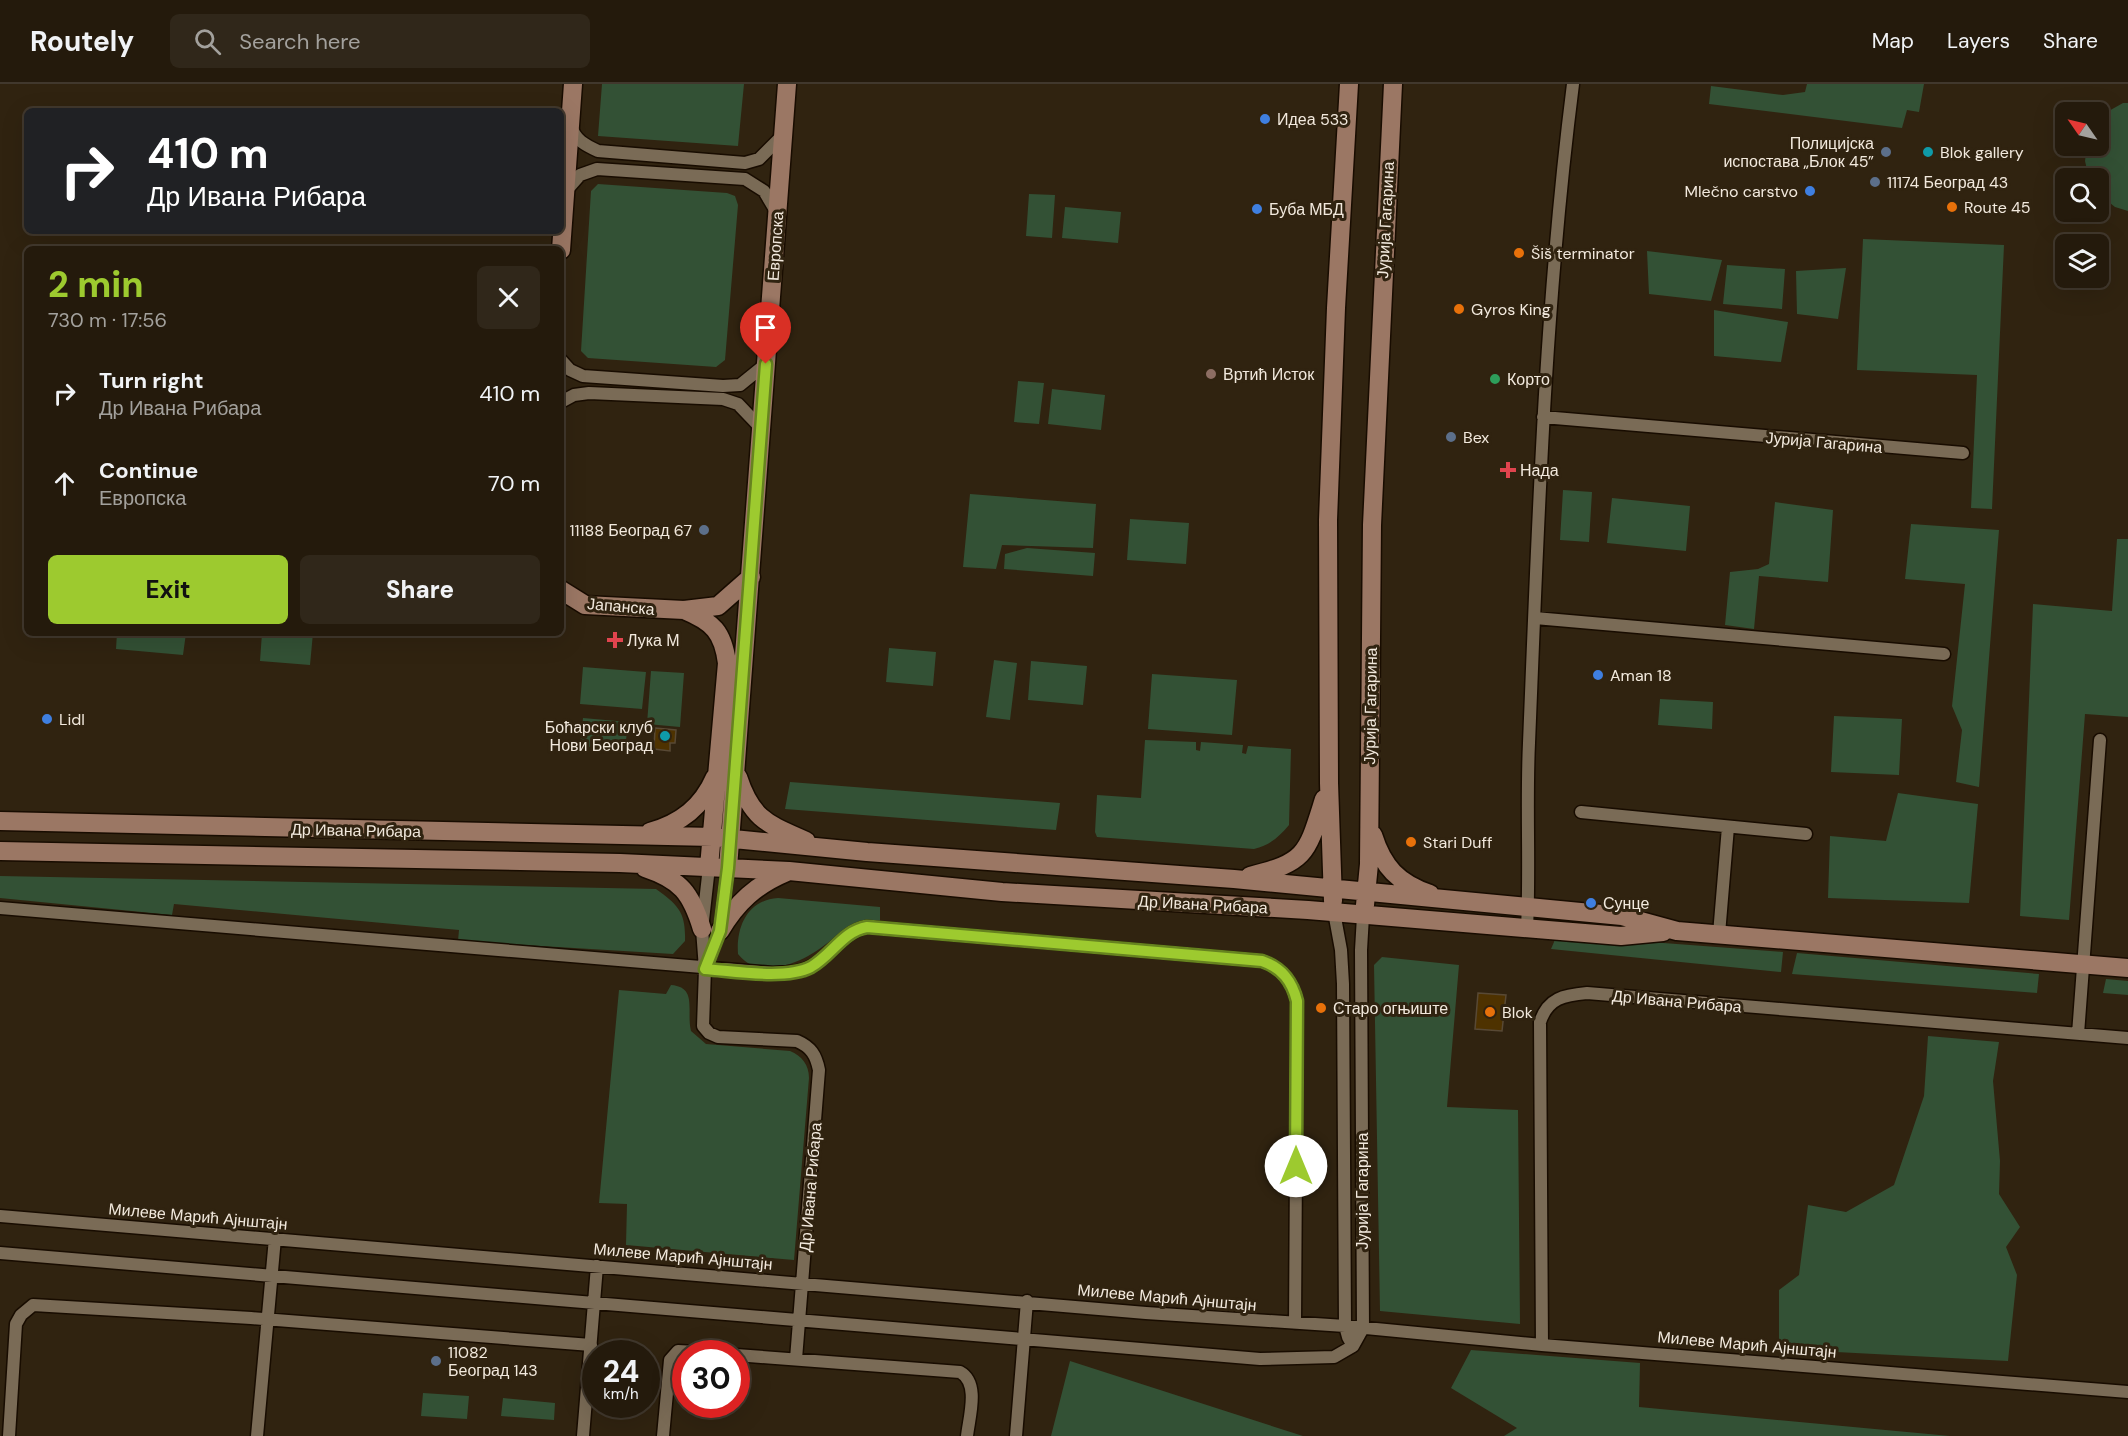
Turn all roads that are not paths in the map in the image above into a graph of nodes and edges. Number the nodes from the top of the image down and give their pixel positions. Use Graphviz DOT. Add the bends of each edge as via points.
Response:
graph roads {
  1 [pos="573,84"];
  2 [pos="787,84"];
  3 [pos="1339,84"];
  4 [pos="1349,84"];
  5 [pos="1393,84"];
  6 [pos="1573,84"];
  7 [pos="1346,122"];
  8 [pos="570,125"];
  9 [pos="783,135"];
  10 [pos="565,192"];
  11 [pos="564,206"];
  12 [pos="777,214"];
  13 [pos="564,363"];
  14 [pos="766,364"];
  15 [pos="564,400"];
  16 [pos="1543,417"];
  17 [pos="761,428"];
  18 [pos="1963,453"];
  19 [pos="751,577"];
  20 [pos="564,593"];
  21 [pos="684,610"];
  22 [pos="1535,618"];
  23 [pos="725,649"];
  24 [pos="1944,654"];
  25 [pos="2100,740"];
  26 [pos="728,770"];
  27 [pos="1329,783"];
  28 [pos="1581,812"];
  29 [pos="0,821"];
  30 [pos="1369,821"];
  31 [pos="1728,827"];
  32 [pos="1806,834"];
  33 [pos="626,835"];
  34 [pos="722,838"];
  35 [pos="819,847"];
  36 [pos="0,851"];
  37 [pos="620,862"];
  38 [pos="709,867"];
  39 [pos="728,868"];
  40 [pos="789,871"];
  41 [pos="1234,879"];
  42 [pos="1331,889"];
  43 [pos="1366,893"];
  44 [pos="1449,900"];
  45 [pos="0,908"];
  46 [pos="1528,908"];
  47 [pos="1334,912"];
  48 [pos="1363,916"];
  49 [pos="702,928"];
  50 [pos="1527,929"];
  51 [pos="720,931"];
  52 [pos="1677,931"];
  53 [pos="1719,934"];
  54 [pos="2084,964"];
  55 [pos="2128,968"];
  56 [pos="705,969"];
  57 [pos="2079,1034"];
  58 [pos="2128,1038"];
  59 [pos="0,1216"];
  60 [pos="275,1238"];
  61 [pos="0,1253"];
  62 [pos="597,1266"];
  63 [pos="272,1276"];
  64 [pos="802,1282"];
  65 [pos="1027,1302"];
  66 [pos="594,1303"];
  67 [pos="800,1319"];
  68 [pos="268,1320"];
  69 [pos="1295,1323"];
  70 [pos="1345,1326"];
  71 [pos="1363,1328"];
  72 [pos="1025,1338"];
  73 [pos="591,1340"];
  74 [pos="582,1344"];
  75 [pos="1542,1345"];
  76 [pos="1353,1346"];
  77 [pos="750,1356"];
  78 [pos="672,1358"];
  79 [pos="796,1359"];
  80 [pos="2128,1392"];
  81 [pos="585,1418"];
  82 [pos="9,1436"];
  83 [pos="257,1436"];
  84 [pos="583,1436"];
  85 [pos="663,1436"];
  86 [pos="967,1436"];
  87 [pos="1016,1436"];
  1 -- 8 [label="main road"];
  2 -- 9 [label="main road, Европска"];
  3 -- 7 [label="main road"];
  4 -- 7 [label="main road, Јурија Гагарина"];
  5 -- 30 [label="main road, Јурија Гагарина" via="1371,525"];
  6 -- 16 [label="street" via="1558,205"];
  7 -- 27 [label="main road, Јурија Гагарина" via="1328,520"];
  8 -- 9 [label="street" via="573,135 598,152 736,163 759,159"];
  8 -- 10 [label="main road"];
  9 -- 12 [label="main road, Европска"];
  10 -- 11 [label="main road"];
  10 -- 12 [label="street" via="580,175 597,169 745,179 764,191"];
  12 -- 14 [label="main road, Европска"];
  13 -- 14 [label="street" via="583,376 723,387 740,385"];
  14 -- 17 [label="main road, Европска"];
  15 -- 17 [label="street" via="589,393 723,399 738,404"];
  16 -- 18 [label="street, Јурија Гагарина"];
  16 -- 22 [label="street"];
  17 -- 19 [label="main road, Европска"];
  19 -- 21 [label="main road, Јапанска" via="718,606"];
  19 -- 26 [label="main road, Европска"];
  20 -- 21 [label="main road, Јапанска" via="585,605"];
  21 -- 23 [label="main road, Јапанска" via="717,630"];
  22 -- 24 [label="street"];
  22 -- 46 [label="street"];
  23 -- 26 [label="main road, Европска"];
  25 -- 54 [label="street"];
  26 -- 33 [label="main road" via="693,811 652,831"];
  26 -- 34 [label="main road, Европска"];
  26 -- 35 [label="main road" via="754,811"];
  27 -- 41 [label="main road" via="1312,837 1301,855 1283,867"];
  27 -- 42 [label="main road, Јурија Гагарина"];
  28 -- 31 [label="street"];
  29 -- 33 [label="main road, Др Ивана Рибара"];
  30 -- 43 [label="main road, Јурија Гагарина"];
  30 -- 44 [label="main road" via="1387,867 1414,887"];
  31 -- 32 [label="street"];
  31 -- 53 [label="street"];
  33 -- 34 [label="main road, Др Ивана Рибара"];
  34 -- 35 [label="main road, Др Ивана Рибара"];
  34 -- 38 [label="main road, Др Ивана Рибара"];
  34 -- 39 [label="main road, Др Ивана Рибара"];
  35 -- 41 [label="main road, Др Ивана Рибара"];
  36 -- 37 [label="main road, Др Ивана Рибара"];
  37 -- 38 [label="main road, Др Ивана Рибара"];
  37 -- 49 [label="main road" via="663,875 683,889 695,906"];
  38 -- 39 [label="main road, Др Ивана Рибара"];
  38 -- 49 [label="street, Др Ивана Рибара"];
  39 -- 40 [label="main road, Др Ивана Рибара"];
  39 -- 51 [label="street, Др Ивана Рибара"];
  40 -- 47 [label="main road, Др Ивана Рибара" via="1002,892"];
  40 -- 51 [label="main road" via="752,891"];
  41 -- 42 [label="main road, Др Ивана Рибара"];
  42 -- 43 [label="main road, Др Ивана Рибара"];
  42 -- 47 [label="main road, Јурија Гагарина"];
  43 -- 44 [label="main road, Др Ивана Рибара"];
  43 -- 48 [label="main road, Јурија Гагарина"];
  44 -- 46 [label="main road, Др Ивана Рибара"];
  45 -- 56 [label="street"];
  46 -- 50 [label="street"];
  46 -- 52 [label="main road, Др Ивана Рибара" via="1622,916"];
  47 -- 48 [label="main road, Др Ивана Рибара"];
  47 -- 70 [label="street, Јурија Гагарина" via="1343,984"];
  48 -- 50 [label="main road, Др Ивана Рибара"];
  48 -- 71 [label="street, Јурија Гагарина"];
  49 -- 56 [label="street, Др Ивана Рибара"];
  50 -- 52 [label="main road, Др Ивана Рибара" via="1621,936"];
  51 -- 56 [label="street, Др Ивана Рибара"];
  52 -- 53 [label="main road, Др Ивана Рибара"];
  53 -- 54 [label="main road, Др Ивана Рибара"];
  54 -- 55 [label="main road, Др Ивана Рибара"];
  54 -- 57 [label="street"];
  56 -- 64 [label="street, Др Ивана Рибара" via="702,1016 709,1033 718,1037 797,1041 817,1059 819,1080"];
  56 -- 69 [label="street" via="800,971 819,962 856,929 867,927 1271,964 1291,982 1297,1001"];
  57 -- 58 [label="street, Др Ивана Рибара"];
  57 -- 75 [label="street, Др Ивана Рибара" via="1587,993 1556,999 1547,1006 1540,1023"];
  59 -- 60 [label="street, Милеве Марић Ајнштајн"];
  60 -- 62 [label="street, Милеве Марић Ајнштајн"];
  60 -- 63 [label="street"];
  61 -- 63 [label="street"];
  62 -- 64 [label="street, Милеве Марић Ајнштајн"];
  62 -- 66 [label="street"];
  63 -- 66 [label="street"];
  63 -- 68 [label="street"];
  64 -- 65 [label="street, Милеве Марић Ајнштајн"];
  64 -- 67 [label="street"];
  65 -- 69 [label="street, Милеве Марић Ајнштајн"];
  65 -- 72 [label="street"];
  66 -- 67 [label="street"];
  66 -- 73 [label="street"];
  67 -- 72 [label="street"];
  67 -- 79 [label="street"];
  68 -- 74 [label="street"];
  68 -- 82 [label="street" via="33,1305 16,1324"];
  68 -- 83 [label="street"];
  69 -- 70 [label="street, Милеве Марић Ајнштајн"];
  70 -- 71 [label="street, Милеве Марић Ајнштајн"];
  70 -- 76 [label="street"];
  71 -- 75 [label="street, Милеве Марић Ајнштајн"];
  71 -- 76 [label="street"];
  72 -- 76 [label="street" via="1282,1359 1334,1357"];
  72 -- 87 [label="street"];
  75 -- 80 [label="street, Милеве Марић Ајнштајн"];
  77 -- 79 [label="street"];
  78 -- 85 [label="street"];
  79 -- 86 [label="street" via="960,1372 968,1378 971,1389"];
  81 -- 84 [label="street"];
}
